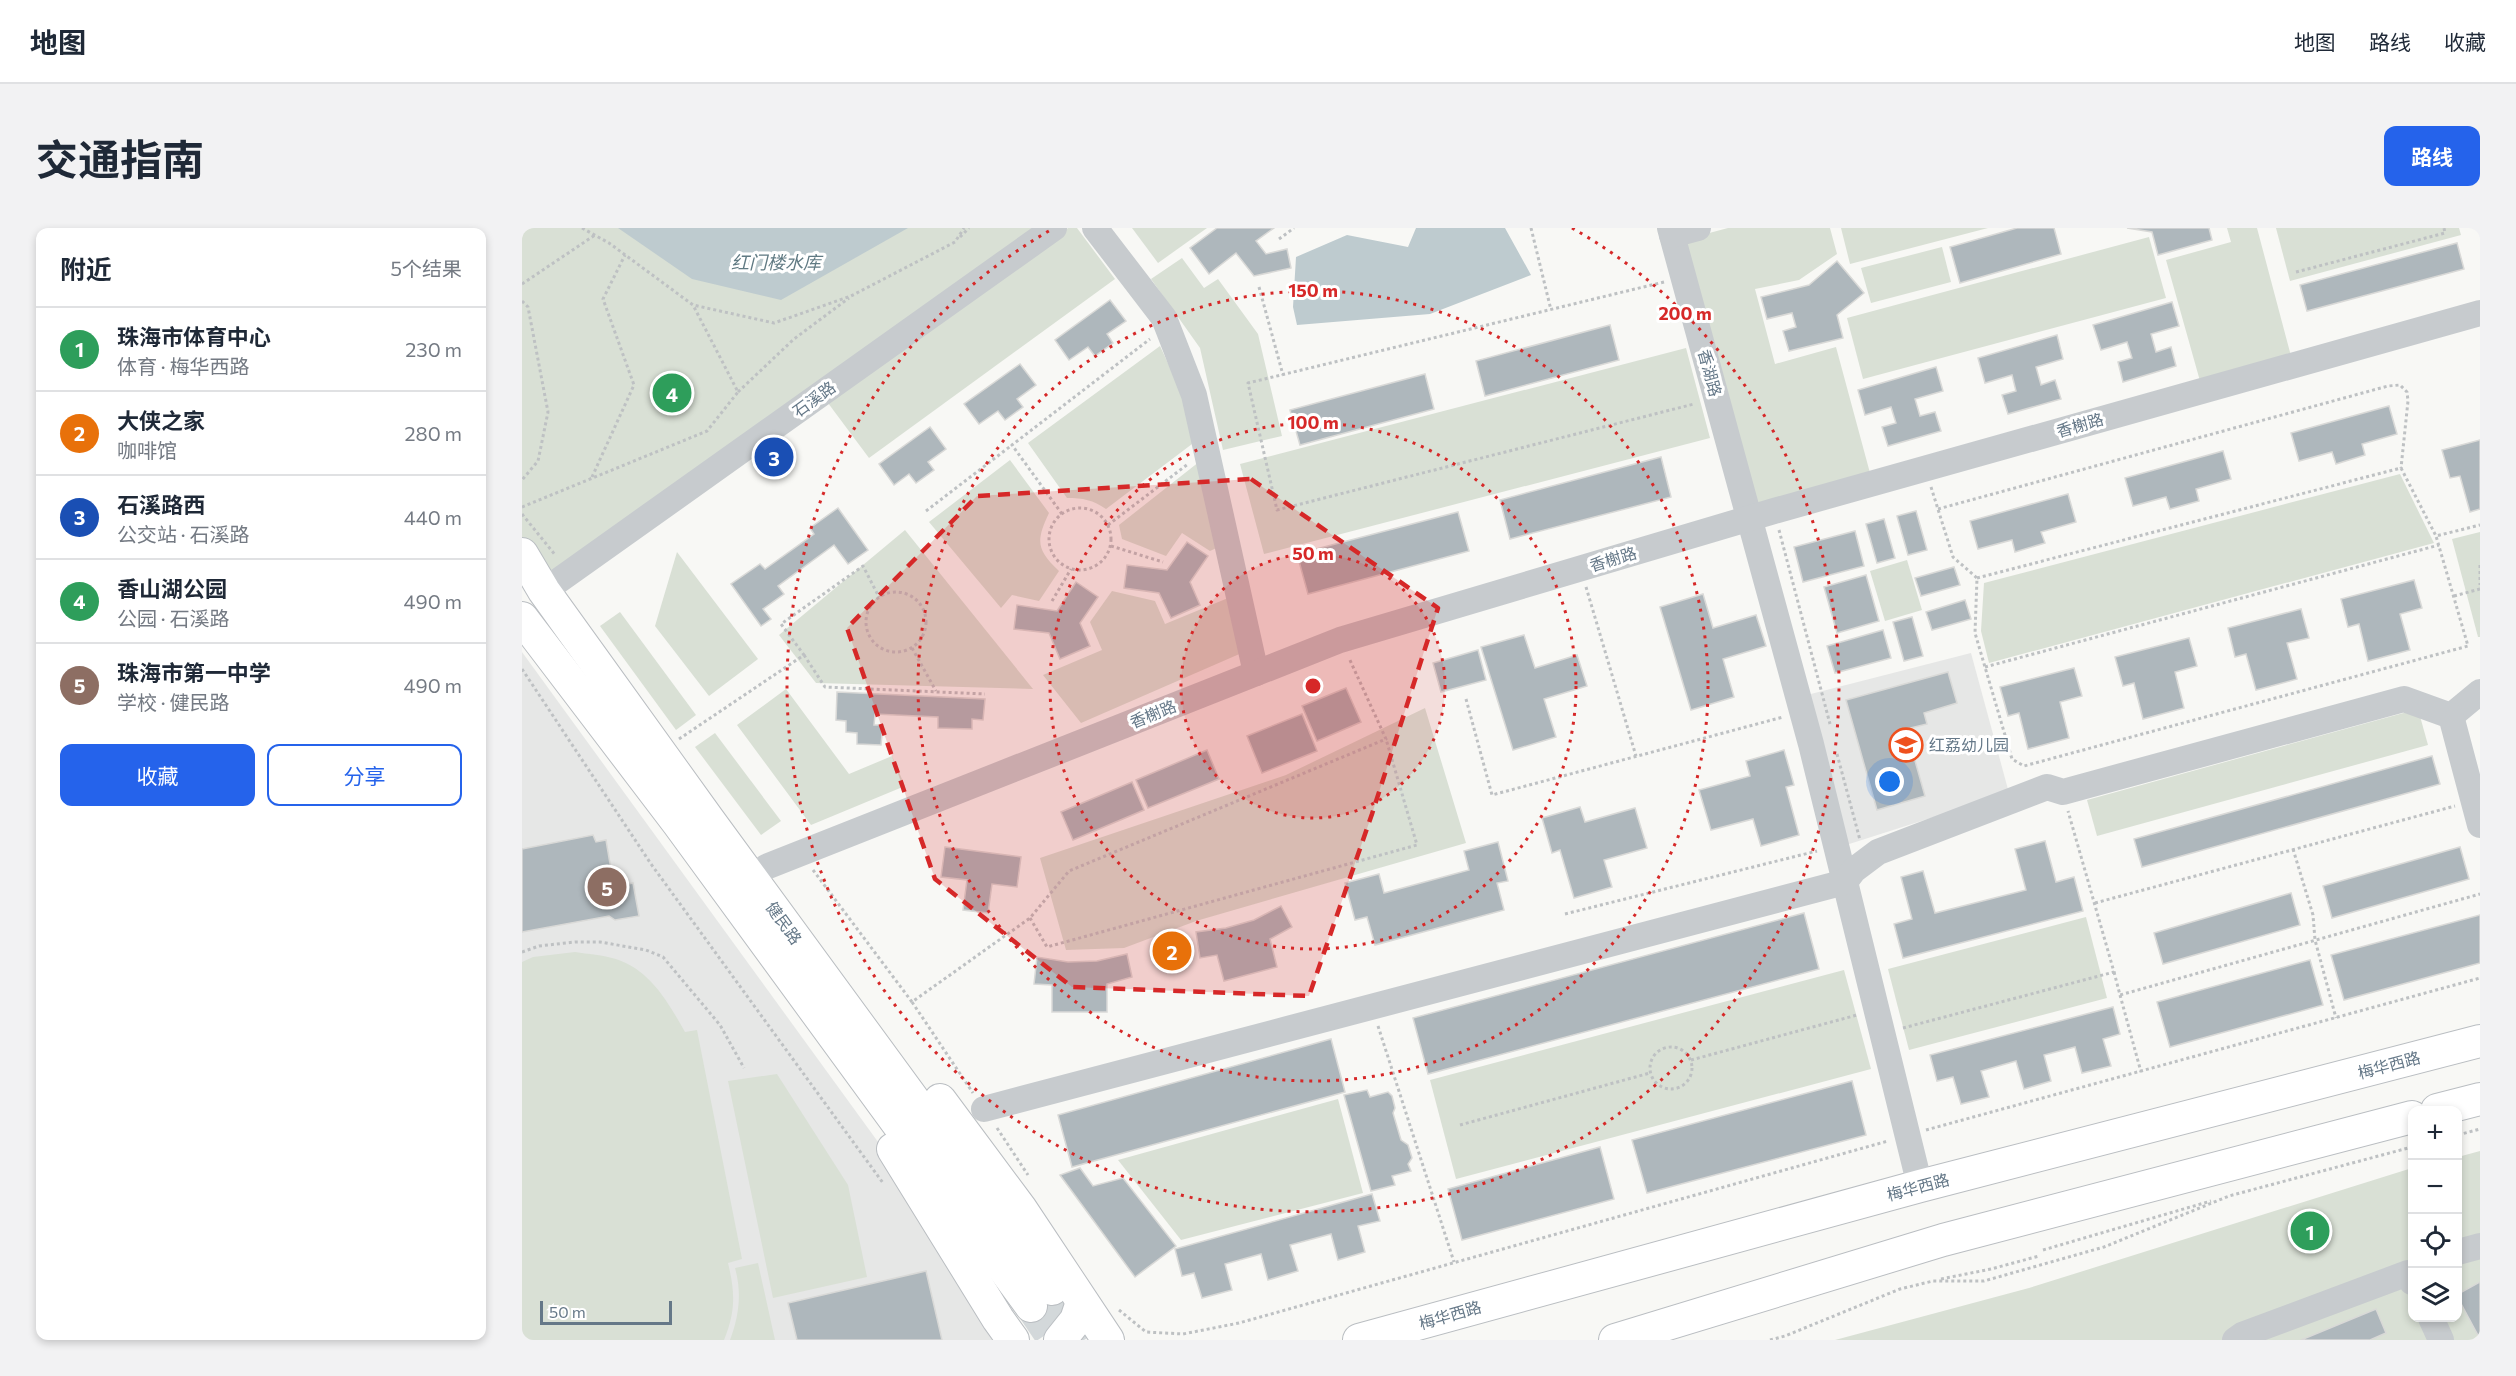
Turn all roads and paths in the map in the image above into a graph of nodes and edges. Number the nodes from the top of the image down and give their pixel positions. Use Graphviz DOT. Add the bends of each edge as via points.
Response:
graph roads {
  1 [pos="582,228"];
  2 [pos="964,228"];
  3 [pos="969,228"];
  4 [pos="1054,228"];
  5 [pos="1095,228"];
  6 [pos="1294,228"];
  7 [pos="1531,228"];
  8 [pos="1698,228"];
  9 [pos="2444,228"];
  10 [pos="1671,231"];
  11 [pos="595,235"];
  12 [pos="1279,239"];
  13 [pos="955,242"];
  14 [pos="625,255"];
  15 [pos="2296,272"];
  16 [pos="1684,277"];
  17 [pos="522,284"];
  18 [pos="1259,287"];
  19 [pos="851,296"];
  20 [pos="522,301"];
  21 [pos="693,305"];
  22 [pos="1551,310"];
  23 [pos="2480,313"];
  24 [pos="1153,336"];
  25 [pos="1283,375"];
  26 [pos="738,392"];
  27 [pos="1694,404"];
  28 [pos="1012,445"];
  29 [pos="1206,450"];
  30 [pos="1925,468"];
  31 [pos="2401,468"];
  32 [pos="592,478"];
  33 [pos="522,480"];
  34 [pos="522,507"];
  35 [pos="1938,509"];
  36 [pos="926,511"];
  37 [pos="1774,511"];
  38 [pos="1062,514"];
  39 [pos="1749,518"];
  40 [pos="1108,525"];
  41 [pos="2480,525"];
  42 [pos="2436,536"];
  43 [pos="2439,545"];
  44 [pos="1111,546"];
  45 [pos="522,554"];
  46 [pos="1163,562"];
  47 [pos="2480,565"];
  48 [pos="1580,568"];
  49 [pos="1071,569"];
  50 [pos="1977,578"];
  51 [pos="2480,587"];
  52 [pos="544,591"];
  53 [pos="2454,596"];
  54 [pos="879,597"];
  55 [pos="1052,601"];
  56 [pos="522,618"];
  57 [pos="1340,640"];
  58 [pos="912,648"];
  59 [pos="804,655"];
  60 [pos="1985,667"];
  61 [pos="522,669"];
  62 [pos="1256,673"];
  63 [pos="936,692"];
  64 [pos="2480,692"];
  65 [pos="985,694"];
  66 [pos="1466,699"];
  67 [pos="1802,712"];
  68 [pos="2451,716"];
  69 [pos="1830,725"];
  70 [pos="1386,739"];
  71 [pos="1836,748"];
  72 [pos="660,752"];
  73 [pos="1636,756"];
  74 [pos="2062,792"];
  75 [pos="2477,813"];
  76 [pos="693,821"];
  77 [pos="1836,846"];
  78 [pos="2293,849"];
  79 [pos="800,853"];
  80 [pos="1865,861"];
  81 [pos="766,867"];
  82 [pos="1845,882"];
  83 [pos="2480,894"];
  84 [pos="2095,903"];
  85 [pos="1565,914"];
  86 [pos="1030,918"];
  87 [pos="2315,940"];
  88 [pos="522,952"];
  89 [pos="2114,972"];
  90 [pos="2480,978"];
  91 [pos="2120,995"];
  92 [pos="912,1002"];
  93 [pos="1372,1007"];
  94 [pos="2336,1018"];
  95 [pos="1879,1022"];
  96 [pos="2480,1041"];
  97 [pos="1691,1060"];
  98 [pos="744,1068"];
  99 [pos="2141,1072"];
  100 [pos="1650,1073"];
  101 [pos="2480,1099"];
  102 [pos="2453,1106"];
  103 [pos="984,1109"];
  104 [pos="2408,1118"];
  105 [pos="1460,1125"];
  106 [pos="2480,1129"];
  107 [pos="2462,1134"];
  108 [pos="1908,1135"];
  109 [pos="2408,1148"];
  110 [pos="1029,1176"];
  111 [pos="885,1185"];
  112 [pos="1920,1186"];
  113 [pos="2229,1196"];
  114 [pos="2480,1246"];
  115 [pos="2043,1250"];
  116 [pos="2462,1251"];
  117 [pos="2039,1256"];
  118 [pos="1455,1263"];
  119 [pos="2408,1276"];
  120 [pos="1934,1281"];
  121 [pos="1041,1298"];
  122 [pos="1113,1301"];
  123 [pos="1082,1302"];
  124 [pos="2433,1322"];
  125 [pos="1006,1333"];
  126 [pos="1060,1340"];
  127 [pos="1108,1340"];
  128 [pos="1359,1340"];
  129 [pos="1615,1340"];
  130 [pos="1770,1340"];
  131 [pos="2235,1340"];
  132 [pos="2441,1340"];
  1 -- 11 [label="path"];
  2 -- 13 [label="path"];
  3 -- 13 [label="path"];
  4 -- 52 [label="street, 石溪路"];
  5 -- 29 [label="street" via="1164,318 1194,395"];
  6 -- 12 [label="path"];
  7 -- 22 [label="path"];
  8 -- 10 [label="street"];
  9 -- 15 [label="path" via="2445,233"];
  10 -- 16 [label="street, 香湖路"];
  11 -- 14 [label="path"];
  11 -- 17 [label="path"];
  13 -- 19 [label="path"];
  14 -- 21 [label="path"];
  14 -- 32 [label="path" via="603,299 634,385"];
  16 -- 22 [label="path"];
  16 -- 39 [label="street, 香湖路"];
  18 -- 25 [label="path"];
  19 -- 21 [label="path" via="774,323"];
  19 -- 26 [label="path" via="794,339"];
  20 -- 33 [label="path" via="528,306 548,412 538,461"];
  21 -- 26 [label="path"];
  22 -- 25 [label="path"];
  23 -- 30 [label="street, 香榭路"];
  24 -- 28 [label="path"];
  25 -- 27 [label="path" via="1248,383 1277,510"];
  26 -- 32 [label="path" via="707,431"];
  28 -- 36 [label="path"];
  28 -- 38 [label="path"];
  29 -- 40 [label="path"];
  29 -- 62 [label="street"];
  30 -- 35 [label="path"];
  30 -- 37 [label="street, 香榭路"];
  31 -- 35 [label="path" via="2408,401 2407,392 2400,385"];
  31 -- 42 [label="path"];
  31 -- 50 [label="path"];
  32 -- 34 [label="path"];
  35 -- 50 [label="path" via="1953,556"];
  37 -- 39 [label="street, 香榭路"];
  37 -- 69 [label="path"];
  38 -- 40 [label="path" via="1071,509 1092,510"];
  38 -- 49 [label="path" via="1051,530 1050,549 1062,565"];
  39 -- 48 [label="street, 香榭路"];
  39 -- 67 [label="street, 香湖路"];
  40 -- 44 [label="path"];
  41 -- 42 [label="path"];
  42 -- 43 [label="path"];
  43 -- 53 [label="path"];
  43 -- 60 [label="path"];
  44 -- 46 [label="path"];
  44 -- 49 [label="path" via="1100,564 1090,569"];
  45 -- 52 [label="main road, 健民路"];
  47 -- 51 [label="path"];
  48 -- 57 [label="street, 香榭路"];
  48 -- 73 [label="path"];
  49 -- 55 [label="path"];
  50 -- 60 [label="path" via="1975,633"];
  51 -- 53 [label="path"];
  52 -- 72 [label="main road, 健民路"];
  53 -- 60 [label="path" via="2468,646 2024,766 2012,759"];
  54 -- 58 [label="path" via="867,613 867,634 881,649 902,652"];
  54 -- 58 [label="path" via="906,594 921,605 925,632"];
  54 -- 59 [label="path" via="863,566 781,624"];
  56 -- 76 [label="main road, 健民路"];
  57 -- 62 [label="street, 香榭路"];
  57 -- 70 [label="path"];
  58 -- 63 [label="path"];
  59 -- 63 [label="path" via="825,687"];
  59 -- 72 [label="path"];
  61 -- 111 [label="path" via="651,864"];
  62 -- 79 [label="street, 香榭路"];
  63 -- 65 [label="path"];
  64 -- 68 [label="street"];
  66 -- 73 [label="path" via="1492,795"];
  67 -- 73 [label="path"];
  67 -- 77 [label="street, 香湖路"];
  68 -- 74 [label="street" via="2404,699"];
  68 -- 75 [label="street"];
  70 -- 86 [label="path" via="1069,871"];
  70 -- 86 [label="path" via="1417,845 1047,947"];
  71 -- 80 [label="path"];
  72 -- 76 [label="main road, 健民路"];
  74 -- 80 [label="street" via="2047,787 1891,846"];
  74 -- 84 [label="path"];
  75 -- 78 [label="path"];
  76 -- 81 [label="main road"];
  76 -- 121 [label="main road, 健民路"];
  76 -- 125 [label="main road" via="714,883 845,1069"];
  77 -- 82 [label="street, 香湖路"];
  77 -- 85 [label="path"];
  78 -- 84 [label="path"];
  78 -- 87 [label="path" via="2313,915"];
  79 -- 81 [label="street, 香榭路"];
  79 -- 92 [label="path"];
  80 -- 82 [label="street"];
  81 -- 123 [label="main road" via="1021,1209"];
  82 -- 93 [label="street"];
  82 -- 95 [label="street, 香湖路"];
  83 -- 87 [label="path"];
  84 -- 89 [label="path"];
  86 -- 92 [label="path"];
  87 -- 91 [label="path"];
  87 -- 94 [label="path"];
  88 -- 98 [label="path" via="551,945 600,942 663,957 720,1024"];
  89 -- 91 [label="path"];
  89 -- 95 [label="path"];
  90 -- 94 [label="path"];
  91 -- 99 [label="path"];
  92 -- 103 [label="path"];
  93 -- 103 [label="street"];
  93 -- 118 [label="path"];
  94 -- 99 [label="path"];
  95 -- 97 [label="path"];
  95 -- 108 [label="street, 香湖路"];
  96 -- 112 [label="main road, 梅华西路"];
  97 -- 100 [label="path" via="1682,1049 1661,1048 1651,1059"];
  97 -- 100 [label="path" via="1689,1080 1677,1088 1663,1088"];
  99 -- 108 [label="path"];
  100 -- 105 [label="path"];
  101 -- 102 [label="main road"];
  103 -- 110 [label="path"];
  104 -- 129 [label="main road" via="1944,1240"];
  106 -- 107 [label="path"];
  108 -- 112 [label="street, 香湖路"];
  108 -- 118 [label="path"];
  109 -- 113 [label="path"];
  112 -- 128 [label="main road, 梅华西路"];
  113 -- 115 [label="path"];
  113 -- 120 [label="path" via="2093,1250 1984,1281"];
  114 -- 116 [label="street"];
  117 -- 120 [label="path"];
  118 -- 122 [label="path" via="1239,1323 1183,1334 1146,1332"];
  119 -- 131 [label="street"];
  120 -- 130 [label="path" via="1900,1289"];
  123 -- 126 [label="main road" via="1076,1320"];
  123 -- 127 [label="main road"];
  124 -- 132 [label="street"];
}
